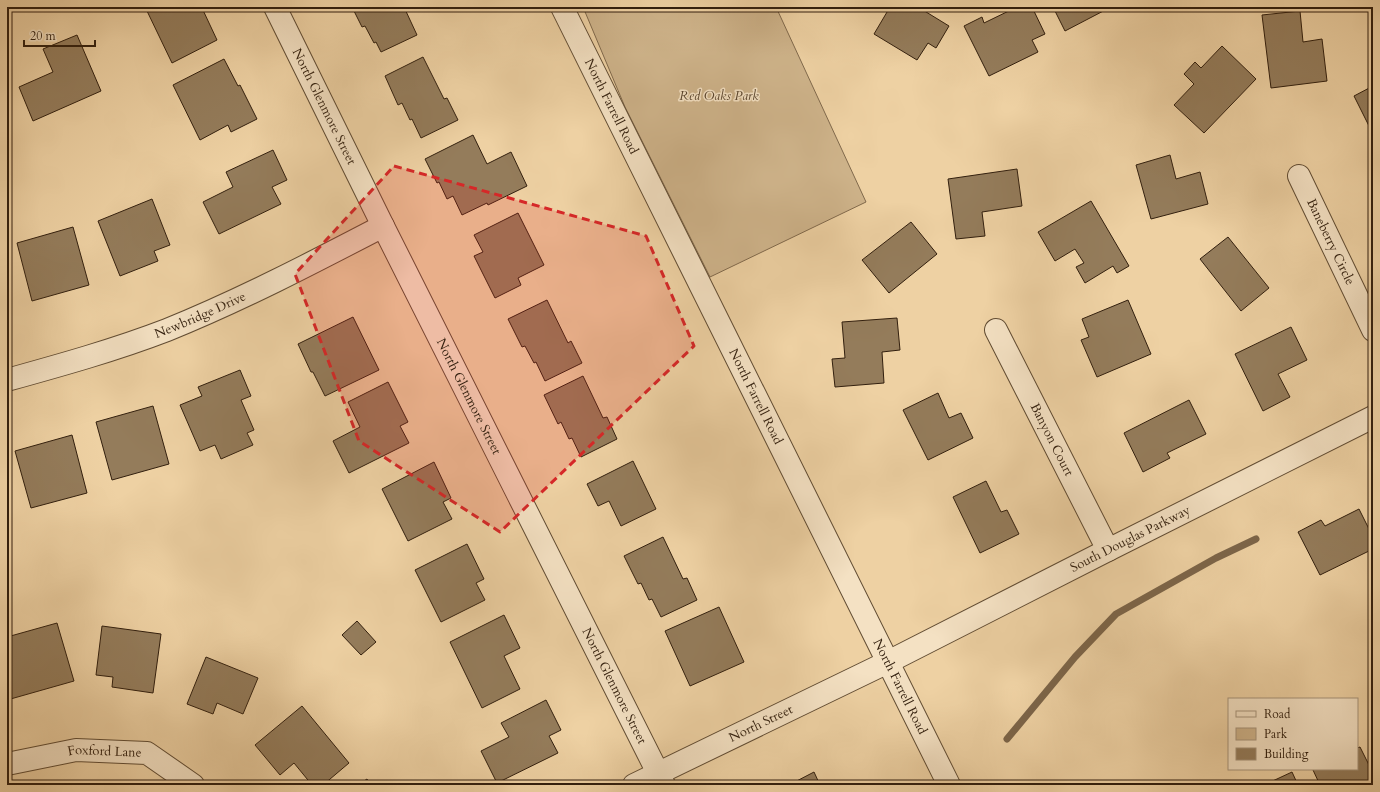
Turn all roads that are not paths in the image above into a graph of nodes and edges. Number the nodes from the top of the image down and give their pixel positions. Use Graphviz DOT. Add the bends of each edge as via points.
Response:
graph roads {
  1 [pos="275,7"];
  2 [pos="562,7"];
  3 [pos="1299,176"];
  4 [pos="383,226"];
  5 [pos="996,330"];
  6 [pos="1373,330"];
  7 [pos="7,380"];
  8 [pos="1373,417"];
  9 [pos="1108,550"];
  10 [pos="888,662"];
  11 [pos="7,764"];
  12 [pos="661,779"];
  13 [pos="193,785"];
  14 [pos="634,785"];
  15 [pos="949,785"];
  1 -- 4 [label="street, North Glenmore Street"];
  2 -- 10 [label="street, North Farrell Road"];
  3 -- 6 [label="street, Baneberry Circle"];
  4 -- 7 [label="street, Newbridge Drive" via="226,305 165,330 97,354"];
  4 -- 12 [label="street, North Glenmore Street"];
  5 -- 9 [label="street, Banyon Court"];
  8 -- 9 [label="street, South Douglas Parkway"];
  9 -- 10 [label="street, South Douglas Parkway"];
  10 -- 12 [label="street, North Street"];
  10 -- 15 [label="street, North Farrell Road"];
  11 -- 13 [label="street, Foxford Lane" via="76,750 147,753"];
  12 -- 14 [label="street, North Street"];
}
